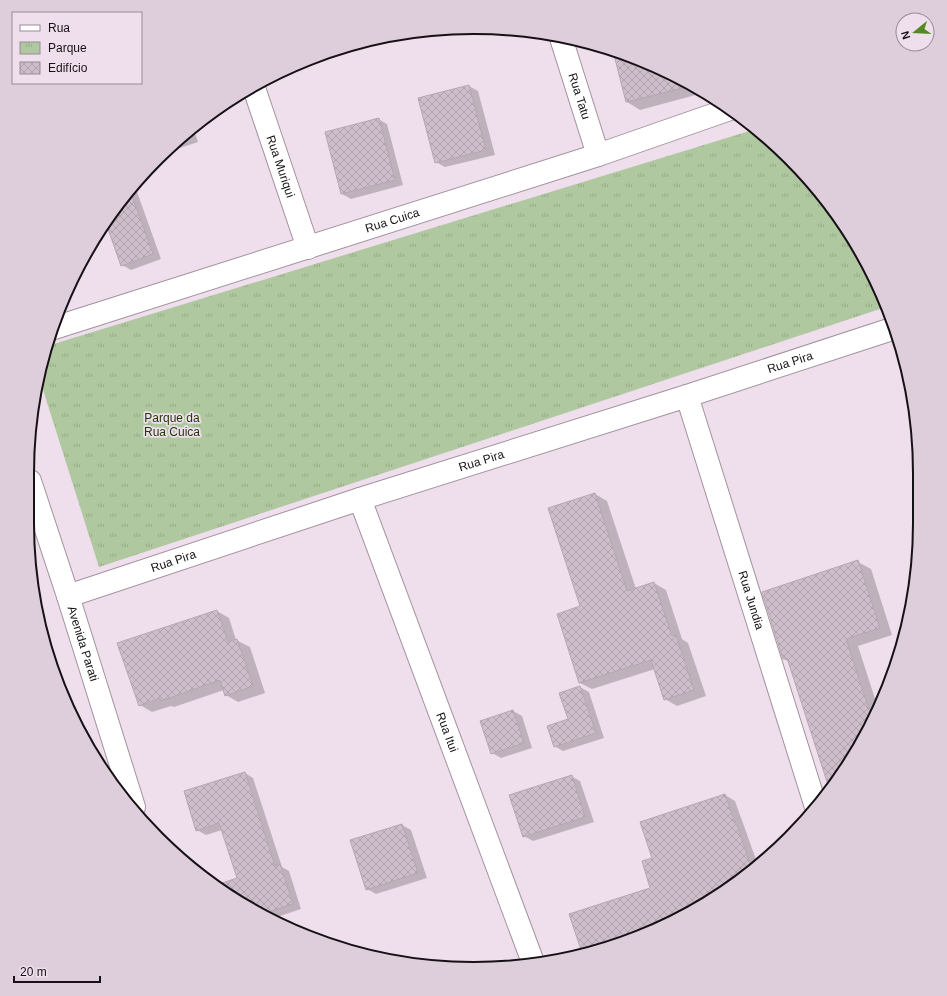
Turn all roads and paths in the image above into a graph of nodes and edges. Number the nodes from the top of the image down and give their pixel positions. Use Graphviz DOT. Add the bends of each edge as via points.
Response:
graph roads {
  1 [pos="563,43"];
  2 [pos="255,92"];
  3 [pos="724,112"];
  4 [pos="598,155"];
  5 [pos="308,248"];
  6 [pos="59,326"];
  7 [pos="889,330"];
  8 [pos="687,396"];
  9 [pos="34,493"];
  10 [pos="360,499"];
  11 [pos="68,596"];
  12 [pos="131,798"];
  13 [pos="814,799"];
  14 [pos="531,958"];
  1 -- 4 [label="street, Rua Tatu"];
  2 -- 5 [label="street, Rua Muriqui"];
  3 -- 4 [label="street, Rua Cuica"];
  4 -- 5 [label="street, Rua Cuica"];
  5 -- 6 [label="street, Rua Cuica"];
  7 -- 8 [label="street, Rua Pira"];
  8 -- 10 [label="street, Rua Pira"];
  8 -- 13 [label="street, Rua Jundia"];
  9 -- 11 [label="street, Avenida Parati"];
  10 -- 11 [label="street, Rua Pira"];
  10 -- 14 [label="street, Rua Itui"];
  11 -- 12 [label="street, Avenida Parati"];
}
